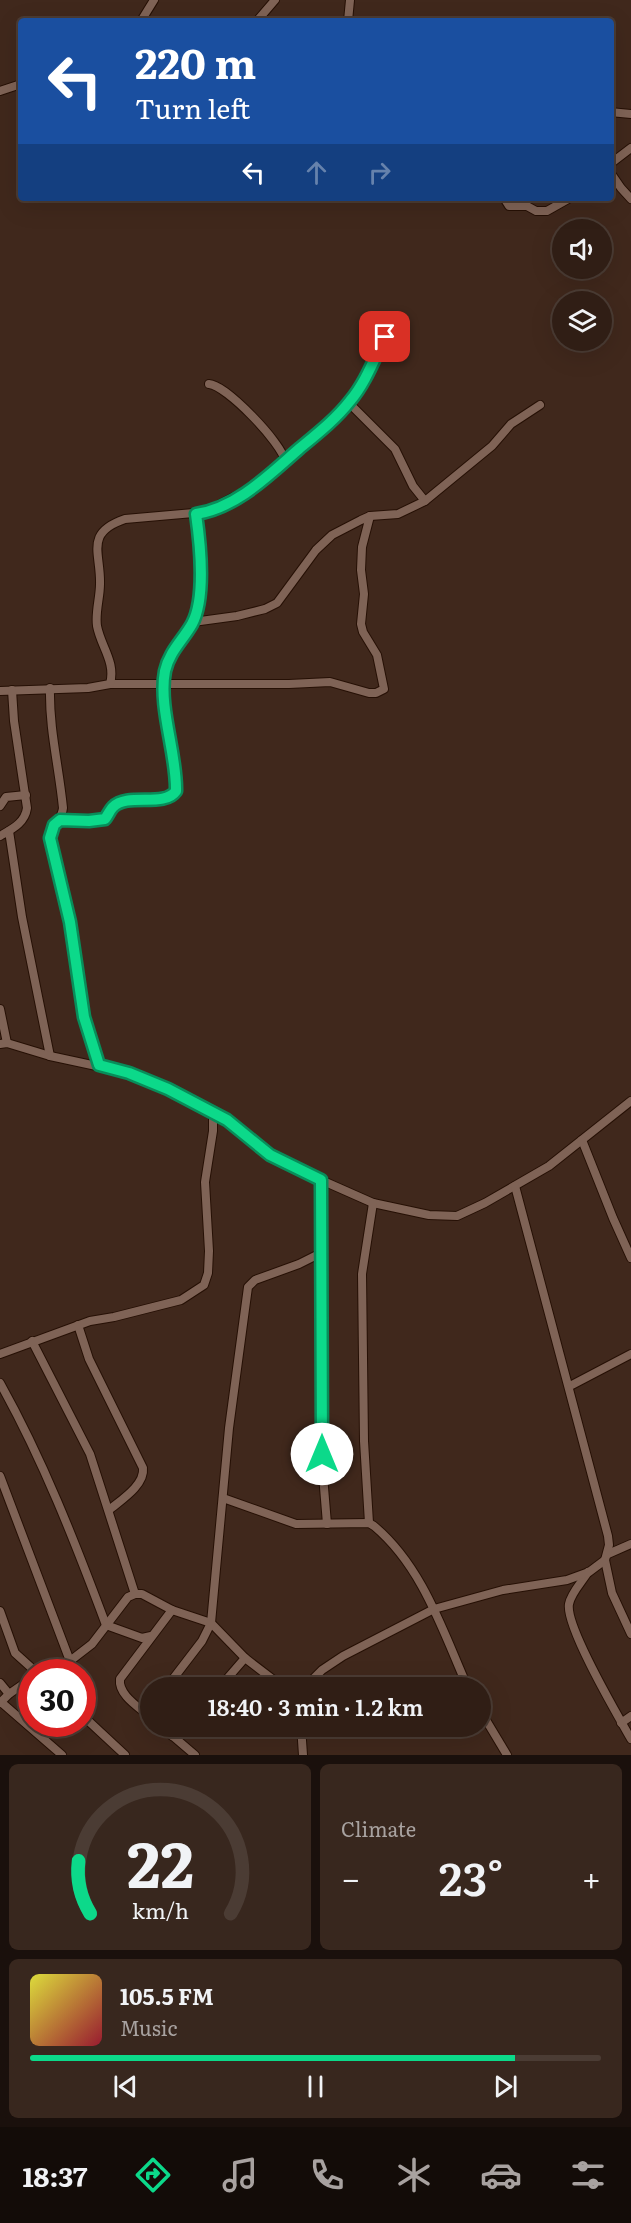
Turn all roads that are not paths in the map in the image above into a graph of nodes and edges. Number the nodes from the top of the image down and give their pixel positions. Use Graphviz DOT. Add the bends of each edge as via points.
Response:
graph roads {
  1 [pos="154,0"];
  2 [pos="275,0"];
  3 [pos="350,0"];
  4 [pos="143,18"];
  5 [pos="260,18"];
  6 [pos="348,18"];
  7 [pos="18,85"];
  8 [pos="0,91"];
  9 [pos="614,112"];
  10 [pos="631,114"];
  11 [pos="631,148"];
  12 [pos="614,161"];
  13 [pos="614,178"];
  14 [pos="631,199"];
  15 [pos="506,201"];
  16 [pos="564,201"];
  17 [pos="385,337"];
  18 [pos="208,384"];
  19 [pos="349,403"];
  20 [pos="540,405"];
  21 [pos="285,461"];
  22 [pos="425,501"];
  23 [pos="196,514"];
  24 [pos="370,516"];
  25 [pos="193,622"];
  26 [pos="110,684"];
  27 [pos="164,684"];
  28 [pos="50,688"];
  29 [pos="12,690"];
  30 [pos="0,691"];
  31 [pos="26,795"];
  32 [pos="0,806"];
  33 [pos="60,820"];
  34 [pos="9,831"];
  35 [pos="0,836"];
  36 [pos="0,1009"];
  37 [pos="3,1044"];
  38 [pos="50,1056"];
  39 [pos="99,1065"];
  40 [pos="631,1101"];
  41 [pos="213,1114"];
  42 [pos="582,1140"];
  43 [pos="321,1180"];
  44 [pos="514,1186"];
  45 [pos="372,1203"];
  46 [pos="321,1253"];
  47 [pos="631,1258"];
  48 [pos="78,1325"];
  49 [pos="32,1341"];
  50 [pos="0,1354"];
  51 [pos="631,1354"];
  52 [pos="0,1383"];
  53 [pos="570,1386"];
  54 [pos="0,1476"];
  55 [pos="223,1498"];
  56 [pos="109,1510"];
  57 [pos="369,1523"];
  58 [pos="327,1524"];
  59 [pos="631,1544"];
  60 [pos="606,1557"];
  61 [pos="589,1572"];
  62 [pos="135,1594"];
  63 [pos="434,1609"];
  64 [pos="172,1610"];
  65 [pos="0,1611"];
  66 [pos="212,1623"];
  67 [pos="106,1625"];
  68 [pos="6,1628"];
  69 [pos="631,1634"];
  70 [pos="151,1636"];
  71 [pos="0,1638"];
  72 [pos="245,1658"];
  73 [pos="22,1659"];
  74 [pos="69,1659"];
  75 [pos="73,1659"];
  76 [pos="174,1677"];
  77 [pos="229,1677"];
  78 [pos="270,1677"];
  79 [pos="315,1677"];
  80 [pos="463,1677"];
  81 [pos="0,1683"];
  82 [pos="18,1688"];
  83 [pos="9,1694"];
  84 [pos="0,1703"];
  85 [pos="140,1706"];
  86 [pos="631,1716"];
  87 [pos="621,1723"];
  88 [pos="96,1728"];
  89 [pos="491,1728"];
  90 [pos="173,1737"];
  91 [pos="302,1737"];
  92 [pos="631,1738"];
  93 [pos="183,1751"];
  94 [pos="62,1755"];
  95 [pos="125,1755"];
  96 [pos="195,1755"];
  97 [pos="303,1755"];
  98 [pos="507,1755"];
  1 -- 4 [label="street"];
  2 -- 5 [label="street"];
  3 -- 6 [label="street"];
  7 -- 8 [label="street"];
  9 -- 10 [label="street"];
  11 -- 12 [label="street"];
  13 -- 14 [label="street"];
  15 -- 16 [label="street" via="509,206 527,206 541,212"];
  17 -- 19 [label="street"];
  18 -- 21 [label="street" via="219,386 259,423 282,450"];
  19 -- 21 [label="street"];
  19 -- 22 [label="street" via="395,449"];
  20 -- 22 [label="street" via="511,424 492,446"];
  21 -- 23 [label="street" via="247,492 216,509"];
  22 -- 24 [label="street" via="398,514"];
  23 -- 25 [label="street" via="200,575"];
  23 -- 26 [label="street" via="125,519 110,526 100,537 96,553 100,582 98,626 112,668"];
  24 -- 25 [label="street" via="332,535 321,545 277,603 237,616"];
  24 -- 27 [label="street" via="362,547 361,624 377,655 384,689 369,693 330,682"];
  25 -- 27 [label="street" via="175,646"];
  26 -- 27 [label="street"];
  26 -- 28 [label="street"];
  27 -- 33 [label="street" via="176,791 167,799 118,804 105,819"];
  28 -- 29 [label="street"];
  28 -- 33 [label="street" via="63,808"];
  29 -- 30 [label="street"];
  29 -- 31 [label="street"];
  31 -- 32 [label="street" via="6,797"];
  31 -- 34 [label="street" via="26,816"];
  33 -- 39 [label="street" via="50,838 70,922 84,1017"];
  34 -- 35 [label="street"];
  34 -- 38 [label="street"];
  36 -- 37 [label="street"];
  37 -- 38 [label="street"];
  38 -- 39 [label="street"];
  39 -- 41 [label="street" via="147,1079"];
  40 -- 42 [label="street"];
  41 -- 43 [label="street" via="236,1126 270,1155"];
  41 -- 48 [label="street" via="205,1182 209,1251 204,1285 182,1300"];
  42 -- 44 [label="street" via="549,1166"];
  42 -- 47 [label="street"];
  43 -- 45 [label="street"];
  43 -- 46 [label="street"];
  44 -- 45 [label="street" via="457,1216 429,1215"];
  44 -- 53 [label="street"];
  45 -- 57 [label="street" via="362,1274"];
  46 -- 55 [label="street" via="255,1280 248,1287"];
  46 -- 58 [label="street"];
  48 -- 49 [label="street"];
  48 -- 56 [label="street" via="89,1359 143,1468 129,1494"];
  49 -- 50 [label="street"];
  49 -- 56 [label="street" via="90,1454"];
  51 -- 53 [label="street"];
  52 -- 67 [label="street" via="64,1514"];
  53 -- 60 [label="street" via="608,1536"];
  54 -- 74 [label="street"];
  55 -- 58 [label="street" via="296,1524"];
  55 -- 66 [label="street"];
  56 -- 62 [label="street"];
  57 -- 58 [label="street"];
  57 -- 63 [label="street" via="402,1556"];
  59 -- 60 [label="street"];
  60 -- 61 [label="street"];
  60 -- 69 [label="street" via="612,1593"];
  61 -- 63 [label="street"];
  61 -- 87 [label="street" via="569,1602 570,1617"];
  62 -- 64 [label="street"];
  62 -- 67 [label="street" via="128,1597"];
  63 -- 79 [label="street" via="343,1656"];
  63 -- 80 [label="street"];
  64 -- 66 [label="street"];
  64 -- 70 [label="street"];
  65 -- 68 [label="street"];
  66 -- 72 [label="street"];
  66 -- 76 [label="street"];
  67 -- 70 [label="street" via="142,1638"];
  67 -- 75 [label="street" via="92,1644"];
  68 -- 71 [label="street"];
  68 -- 73 [label="street" via="15,1653"];
  70 -- 85 [label="street" via="125,1670 119,1686"];
  72 -- 77 [label="street"];
  72 -- 78 [label="street"];
  81 -- 83 [label="street"];
  82 -- 83 [label="street"];
  83 -- 84 [label="street"];
  84 -- 94 [label="street"];
  86 -- 87 [label="street"];
  87 -- 92 [label="street"];
  88 -- 95 [label="street"];
  89 -- 98 [label="street"];
  90 -- 93 [label="street"];
  91 -- 97 [label="street"];
  93 -- 96 [label="street"];
}
